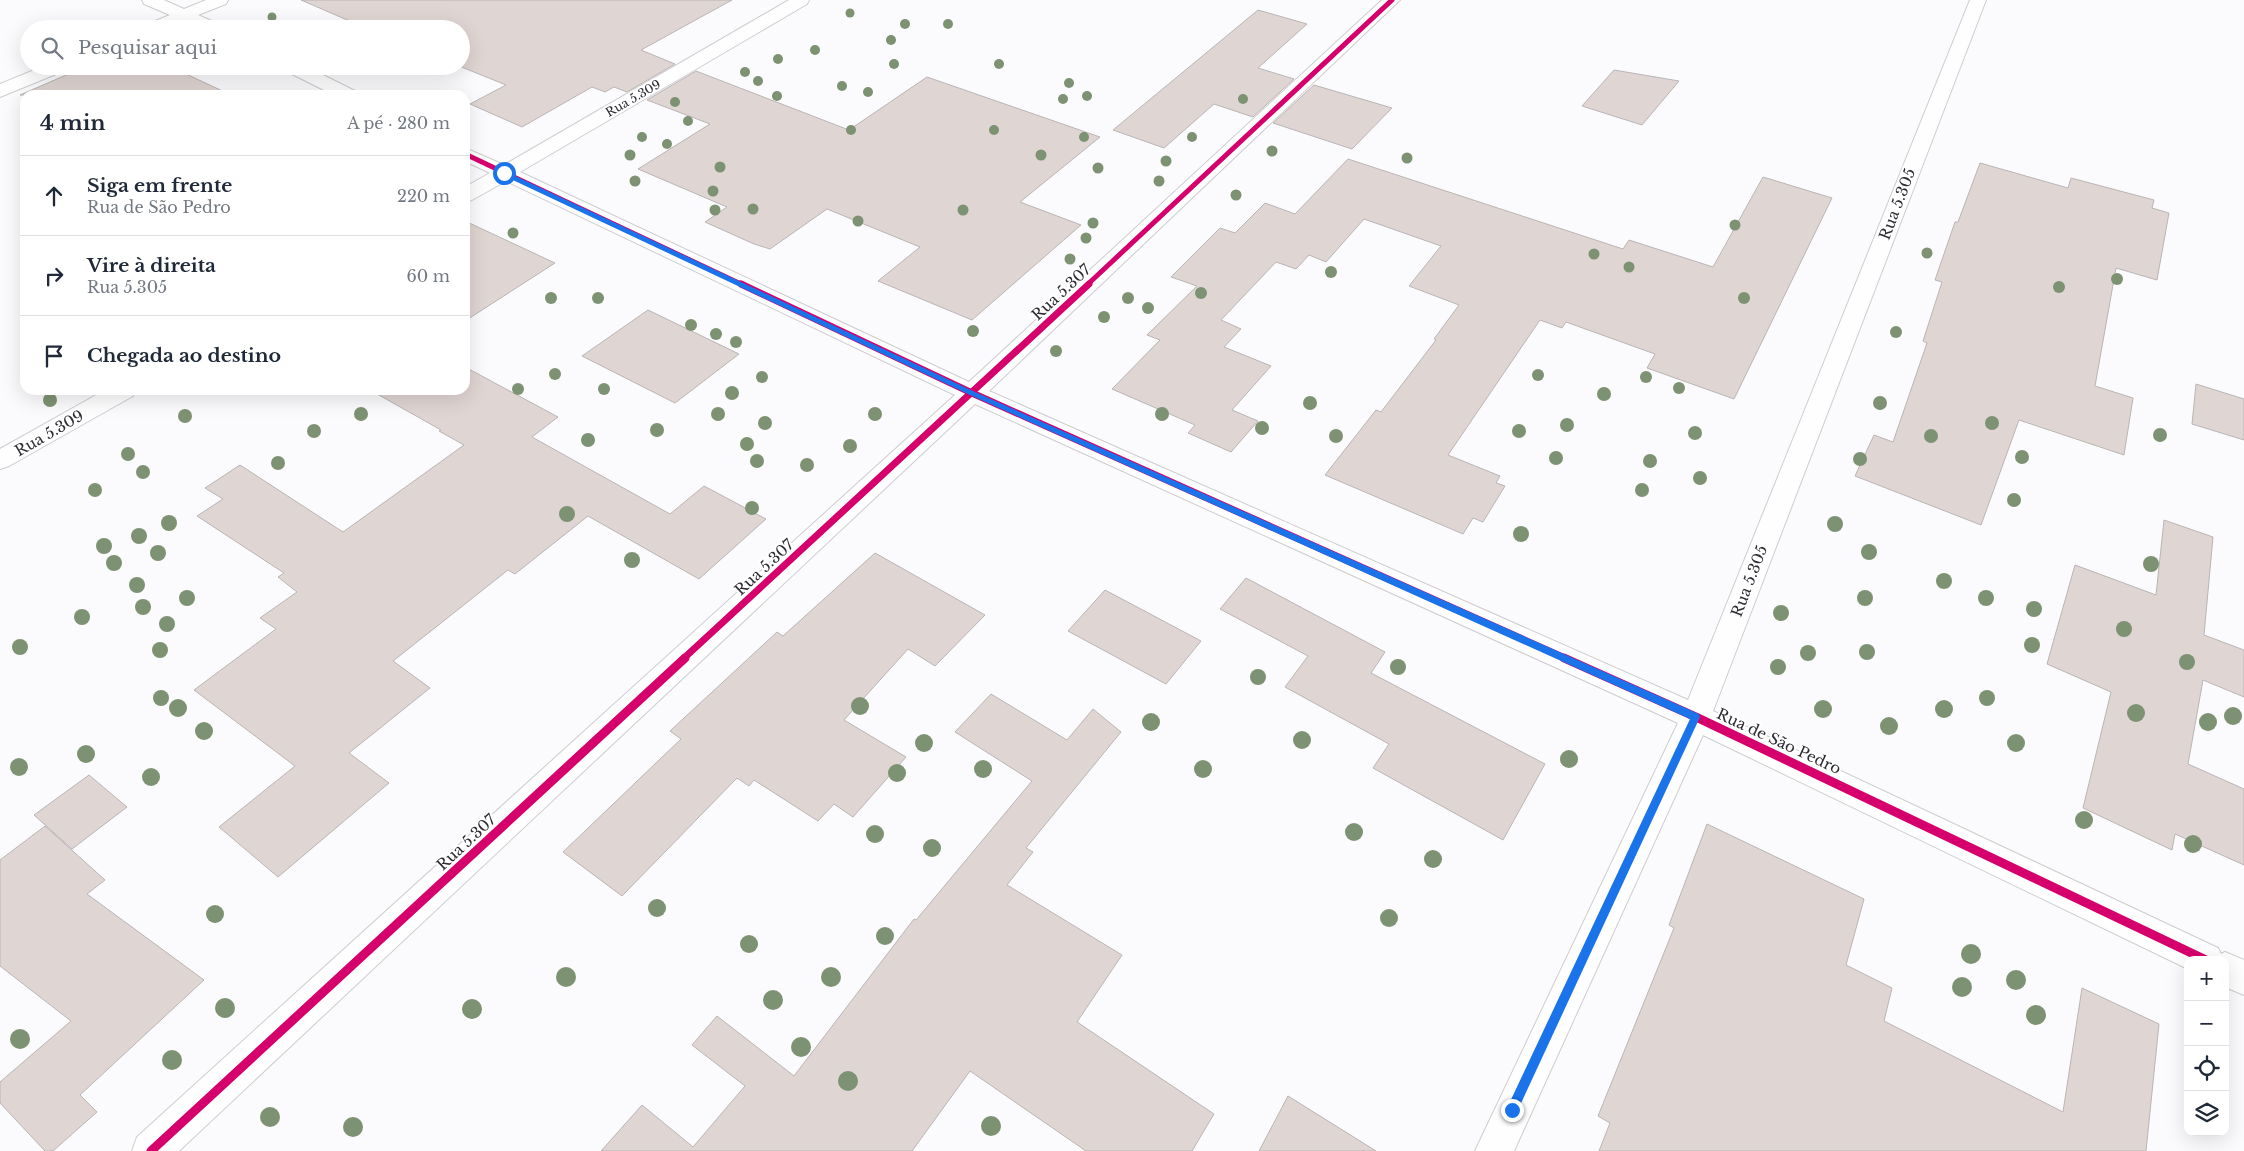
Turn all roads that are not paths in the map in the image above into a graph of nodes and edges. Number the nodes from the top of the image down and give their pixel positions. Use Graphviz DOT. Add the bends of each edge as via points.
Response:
graph roads {
  1 [pos="150,0"];
  2 [pos="220,0"];
  3 [pos="801,0"];
  4 [pos="1392,0"];
  5 [pos="1978,0"];
  6 [pos="186,14"];
  7 [pos="172,20"];
  8 [pos="198,20"];
  9 [pos="38,75"];
  10 [pos="308,75"];
  11 [pos="338,90"];
  12 [pos="0,91"];
  13 [pos="470,156"];
  14 [pos="504,173"];
  15 [pos="470,193"];
  16 [pos="972,394"];
  17 [pos="115,395"];
  18 [pos="0,460"];
  19 [pos="1696,717"];
  20 [pos="2198,956"];
  21 [pos="2229,971"];
  22 [pos="2244,978"];
  23 [pos="151,1151"];
  24 [pos="1494,1151"];
  1 -- 6 [label="street"];
  2 -- 6 [label="street"];
  3 -- 14 [label="street, Rua 5.309"];
  4 -- 16 [label="street, Rua 5.307"];
  5 -- 19 [label="street, Rua 5.305"];
  6 -- 7 [label="street"];
  6 -- 8 [label="street"];
  9 -- 12 [label="street"];
  10 -- 11 [label="street"];
  13 -- 14 [label="street, Rua de São Pedro"];
  14 -- 15 [label="street, Rua 5.309"];
  14 -- 16 [label="street, Rua de São Pedro"];
  16 -- 19 [label="street, Rua de São Pedro"];
  16 -- 23 [label="street, Rua 5.307"];
  17 -- 18 [label="street, Rua 5.309"];
  19 -- 20 [label="street, Rua de São Pedro"];
  19 -- 24 [label="street, Rua 5.305"];
  21 -- 22 [label="street"];
}
